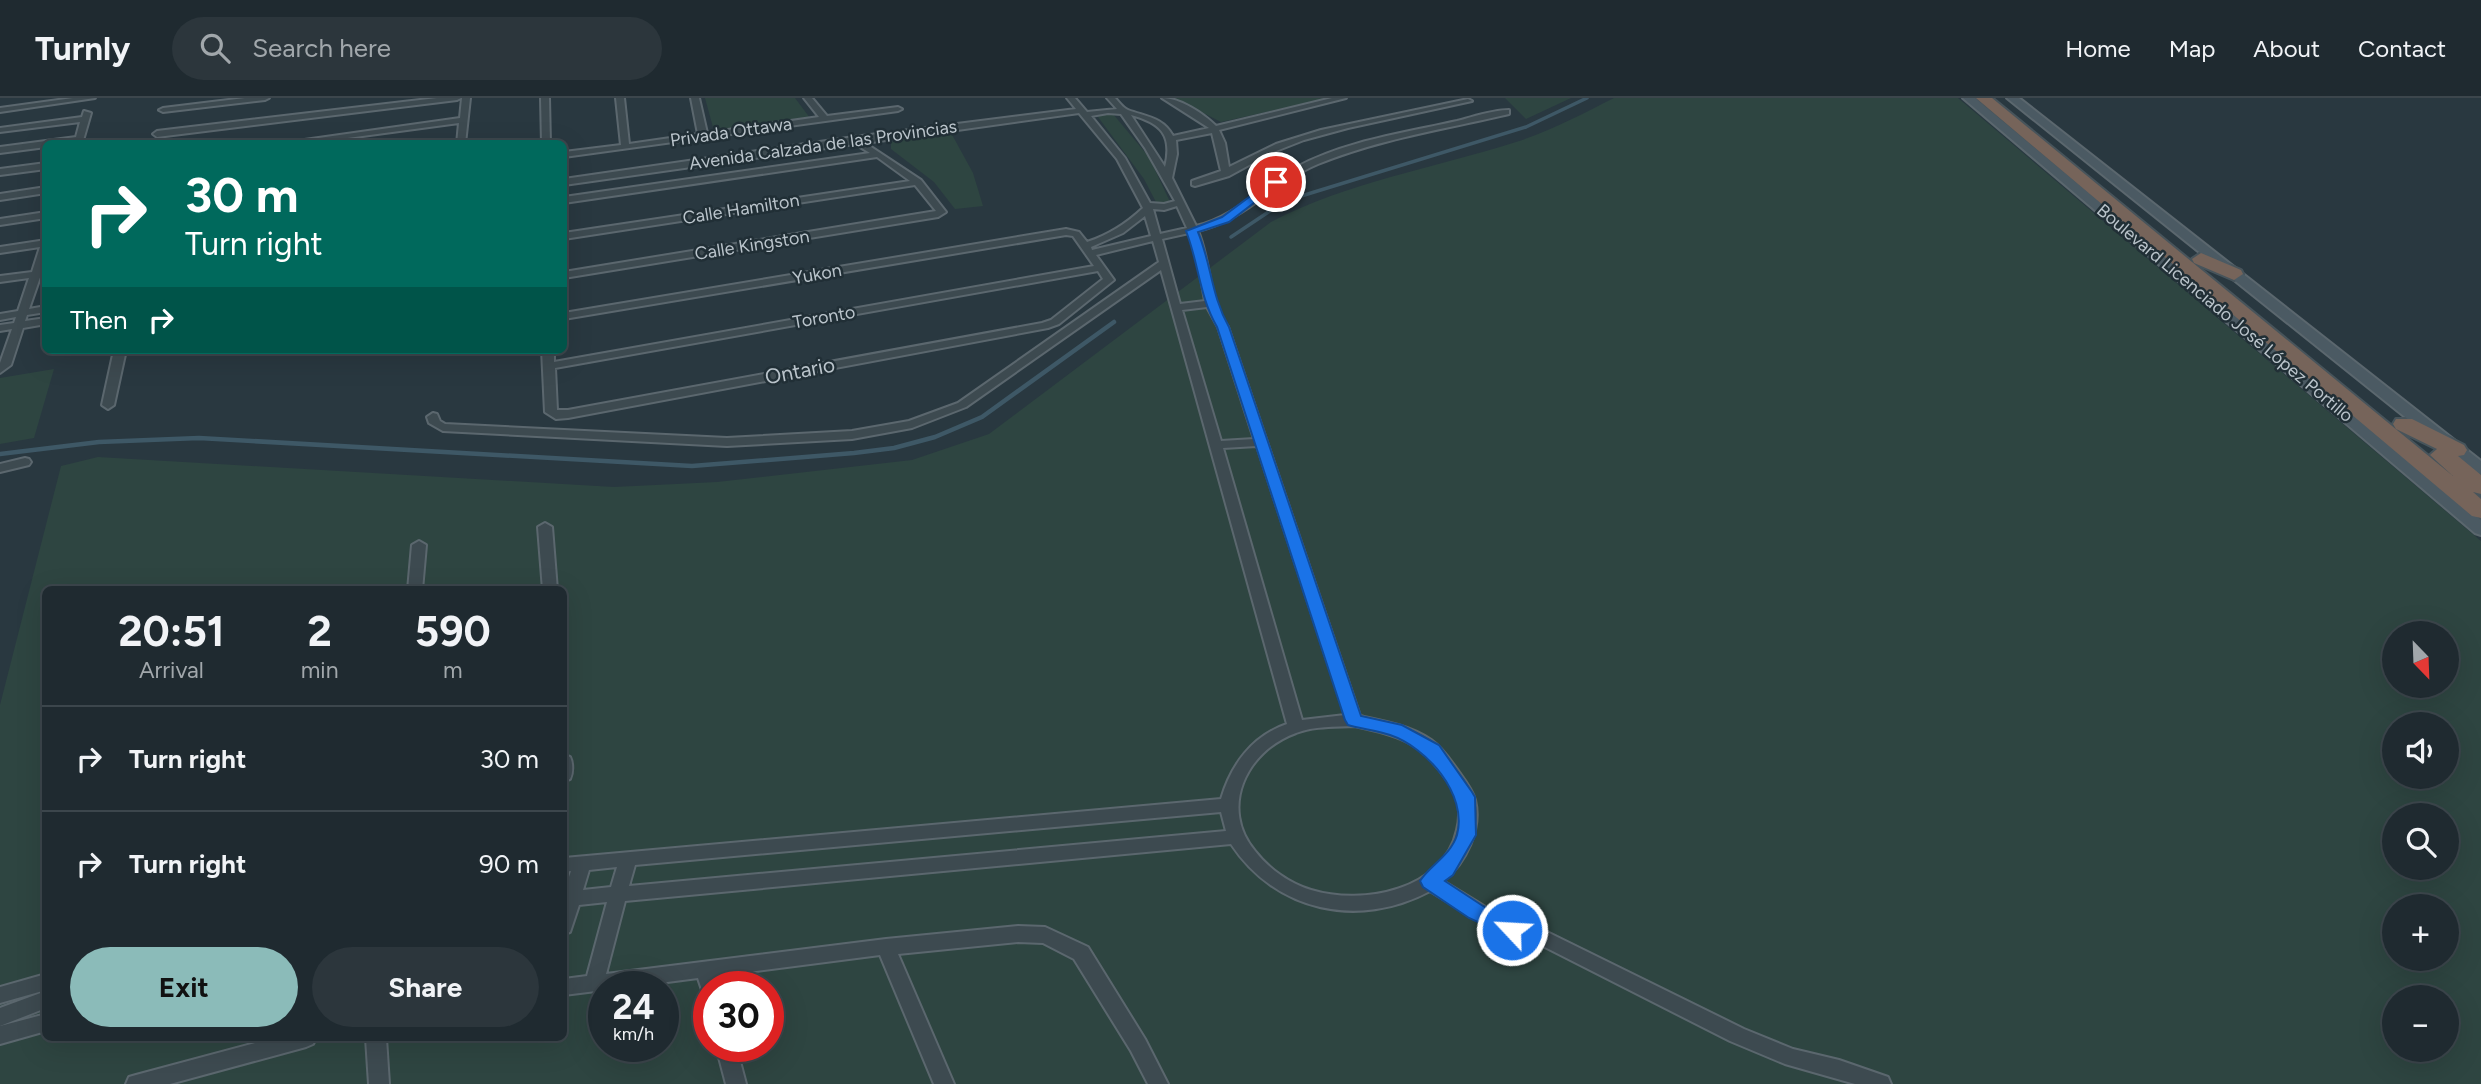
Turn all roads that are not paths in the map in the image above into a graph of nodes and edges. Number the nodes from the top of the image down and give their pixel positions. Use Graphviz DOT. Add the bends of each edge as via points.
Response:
graph roads {
  1 [pos="91,98"];
  2 [pos="265,98"];
  3 [pos="457,98"];
  4 [pos="466,98"];
  5 [pos="545,98"];
  6 [pos="620,98"];
  7 [pos="695,98"];
  8 [pos="808,98"];
  9 [pos="890,98"];
  10 [pos="1075,98"];
  11 [pos="1111,98"];
  12 [pos="1166,98"];
  13 [pos="1342,98"];
  14 [pos="1968,98"];
  15 [pos="1983,98"];
  16 [pos="2001,98"];
  17 [pos="2012,98"];
  18 [pos="1467,100"];
  19 [pos="1060,102"];
  20 [pos="1045,105"];
  21 [pos="0,110"];
  22 [pos="1123,110"];
  23 [pos="1478,111"];
  24 [pos="1085,112"];
  25 [pos="1506,112"];
  26 [pos="85,119"];
  27 [pos="825,119"];
  28 [pos="463,120"];
  29 [pos="1218,127"];
  30 [pos="0,130"];
  31 [pos="1164,130"];
  32 [pos="890,135"];
  33 [pos="704,136"];
  34 [pos="156,139"];
  35 [pos="1171,139"];
  36 [pos="79,140"];
  37 [pos="310,140"];
  38 [pos="461,140"];
  39 [pos="546,140"];
  40 [pos="854,140"];
  41 [pos="755,142"];
  42 [pos="42,145"];
  43 [pos="625,146"];
  44 [pos="785,146"];
  45 [pos="0,150"];
  46 [pos="567,155"];
  47 [pos="883,155"];
  48 [pos="42,167"];
  49 [pos="0,172"];
  50 [pos="567,173"];
  51 [pos="1226,174"];
  52 [pos="1167,177"];
  53 [pos="567,180"];
  54 [pos="918,182"];
  55 [pos="1195,183"];
  56 [pos="42,191"];
  57 [pos="0,197"];
  58 [pos="567,200"];
  59 [pos="1178,202"];
  60 [pos="1148,207"];
  61 [pos="42,216"];
  62 [pos="0,222"];
  63 [pos="2134,230"];
  64 [pos="1192,231"];
  65 [pos="567,236"];
  66 [pos="1157,239"];
  67 [pos="42,244"];
  68 [pos="0,250"];
  69 [pos="1087,250"];
  70 [pos="42,255"];
  71 [pos="2201,259"];
  72 [pos="1164,263"];
  73 [pos="1100,268"];
  74 [pos="36,274"];
  75 [pos="2234,274"];
  76 [pos="567,275"];
  77 [pos="0,279"];
  78 [pos="1210,304"];
  79 [pos="1177,307"];
  80 [pos="42,310"];
  81 [pos="21,313"];
  82 [pos="567,316"];
  83 [pos="0,317"];
  84 [pos="42,322"];
  85 [pos="17,326"];
  86 [pos="0,328"];
  87 [pos="119,354"];
  88 [pos="548,354"];
  89 [pos="548,366"];
  90 [pos="0,370"];
  91 [pos="108,405"];
  92 [pos="433,417"];
  93 [pos="2404,424"];
  94 [pos="1261,442"];
  95 [pos="1217,445"];
  96 [pos="2456,450"];
  97 [pos="24,462"];
  98 [pos="0,468"];
  99 [pos="2481,468"];
  100 [pos="2481,487"];
  101 [pos="2481,511"];
  102 [pos="545,527"];
  103 [pos="2481,529"];
  104 [pos="419,545"];
  105 [pos="415,586"];
  106 [pos="550,586"];
  107 [pos="1354,720"];
  108 [pos="1296,727"];
  109 [pos="1228,805"];
  110 [pos="1234,837"];
  111 [pos="628,858"];
  112 [pos="573,864"];
  113 [pos="1430,881"];
  114 [pos="617,894"];
  115 [pos="567,899"];
  116 [pos="886,947"];
  117 [pos="597,971"];
  118 [pos="748,971"];
  119 [pos="42,983"];
  120 [pos="588,984"];
  121 [pos="567,987"];
  122 [pos="0,995"];
  123 [pos="42,1001"];
  124 [pos="0,1017"];
  125 [pos="42,1022"];
  126 [pos="0,1035"];
  127 [pos="296,1041"];
  128 [pos="376,1041"];
  129 [pos="730,1062"];
  130 [pos="177,1078"];
  131 [pos="136,1084"];
  132 [pos="379,1084"];
  133 [pos="736,1084"];
  134 [pos="944,1084"];
  135 [pos="1158,1084"];
  136 [pos="1881,1084"];
  1 -- 21 [label="street"];
  1 -- 26 [label="street"];
  2 -- 34 [label="street" via="163,106"];
  3 -- 34 [label="street"];
  4 -- 28 [label="street"];
  5 -- 39 [label="street"];
  6 -- 43 [label="street"];
  7 -- 33 [label="street"];
  8 -- 27 [label="street"];
  9 -- 27 [label="street, Privada Ottawa" via="900,112"];
  10 -- 19 [label="street"];
  10 -- 24 [label="street"];
  11 -- 22 [label="street"];
  12 -- 29 [label="street"];
  13 -- 29 [label="street"];
  14 -- 63 [label="street, Boulevard Licenciado José López Portillo"];
  15 -- 63 [label="highway, Boulevard Licenciado José López Portillo"];
  16 -- 71 [label="highway, Boulevard Licenciado José López Portillo"];
  17 -- 75 [label="street, Boulevard Licenciado José López Portillo"];
  18 -- 23 [label="street"];
  18 -- 51 [label="street" via="1307,138 1278,147"];
  20 -- 44 [label="street, Avenida Calzada de las Provincias"];
  22 -- 24 [label="street, Avenida Calzada de las Provincias"];
  22 -- 31 [label="street"];
  22 -- 52 [label="street"];
  24 -- 32 [label="street, Avenida Calzada de las Provincias"];
  24 -- 60 [label="street" via="1121,158"];
  25 -- 64 [label="street" via="1313,163 1276,182 1225,219"];
  26 -- 30 [label="street"];
  26 -- 36 [label="street"];
  27 -- 41 [label="street, Privada Ottawa" via="777,129"];
  28 -- 37 [label="street"];
  28 -- 38 [label="street"];
  29 -- 31 [label="street"];
  29 -- 35 [label="street"];
  29 -- 51 [label="street"];
  31 -- 35 [label="street"];
  32 -- 40 [label="street, Avenida Calzada de las Provincias"];
  32 -- 47 [label="street" via="883,142"];
  33 -- 41 [label="street, Privada Ottawa"];
  33 -- 43 [label="street, Privada Ottawa"];
  35 -- 52 [label="street" via="1173,155"];
  40 -- 44 [label="street, Avenida Calzada de las Provincias"];
  40 -- 47 [label="street"];
  41 -- 44 [label="street, Avenida Calzada de las Provincias"];
  41 -- 50 [label="street, Avenida Calzada de las Provincias"];
  41 -- 53 [label="street, Avenida Calzada de las Provincias"];
  42 -- 45 [label="street"];
  43 -- 46 [label="street, Privada Ottawa"];
  47 -- 54 [label="street"];
  47 -- 58 [label="street"];
  48 -- 49 [label="street"];
  51 -- 55 [label="street"];
  52 -- 59 [label="street"];
  54 -- 65 [label="street, Calle Hamilton"];
  54 -- 76 [label="street, Calle Kingston" via="940,212"];
  56 -- 57 [label="street"];
  59 -- 60 [label="street" via="1164,208"];
  59 -- 64 [label="street"];
  60 -- 66 [label="street"];
  60 -- 69 [label="street" via="1122,232"];
  61 -- 62 [label="street"];
  63 -- 101 [label="highway, Boulevard Licenciado José López Portillo"];
  63 -- 103 [label="street, Boulevard Licenciado José López Portillo"];
  64 -- 66 [label="street"];
  64 -- 78 [label="street"];
  66 -- 69 [label="street"];
  66 -- 72 [label="street"];
  67 -- 68 [label="street"];
  69 -- 73 [label="street"];
  69 -- 82 [label="street, Yukon" via="1070,232"];
  70 -- 74 [label="street"];
  71 -- 75 [label="highway"];
  71 -- 93 [label="highway, Boulevard Licenciado José López Portillo"];
  72 -- 79 [label="street"];
  72 -- 92 [label="street" via="962,405 912,424 852,435 727,442 443,427"];
  73 -- 89 [label="street, Toronto"];
  73 -- 89 [label="street, Ontario" via="1107,284 1044,326 556,415 551,412"];
  74 -- 77 [label="street"];
  74 -- 81 [label="street"];
  75 -- 96 [label="street, Boulevard Licenciado José López Portillo"];
  78 -- 79 [label="street"];
  78 -- 94 [label="street" via="1223,327"];
  79 -- 95 [label="street"];
  80 -- 81 [label="street"];
  81 -- 83 [label="street"];
  81 -- 85 [label="street"];
  84 -- 85 [label="street"];
  85 -- 86 [label="street"];
  85 -- 90 [label="street"];
  87 -- 91 [label="street"];
  88 -- 89 [label="street"];
  93 -- 96 [label="highway"];
  93 -- 100 [label="highway, Boulevard Licenciado José López Portillo"];
  94 -- 95 [label="street"];
  94 -- 107 [label="street"];
  95 -- 108 [label="street"];
  96 -- 99 [label="street, Boulevard Licenciado José López Portillo"];
  97 -- 98 [label="street"];
  102 -- 106 [label="street"];
  104 -- 105 [label="street"];
  107 -- 108 [label="street"];
  107 -- 113 [label="street" via="1396,730 1432,750 1466,797 1466,835 1446,870"];
  108 -- 109 [label="street" via="1261,745 1237,772"];
  109 -- 110 [label="street"];
  109 -- 111 [label="street"];
  110 -- 113 [label="street" via="1261,871 1304,895 1356,904 1407,894"];
  110 -- 114 [label="street"];
  111 -- 112 [label="street"];
  111 -- 114 [label="street"];
  112 -- 115 [label="street"];
  113 -- 136 [label="street" via="1500,925 1536,935 1737,1035 1792,1058"];
  114 -- 115 [label="street"];
  114 -- 117 [label="street"];
  116 -- 118 [label="street"];
  116 -- 134 [label="street"];
  116 -- 135 [label="street" via="1018,934 1045,935 1063,942 1081,953"];
  119 -- 122 [label="street"];
  120 -- 121 [label="street"];
  123 -- 124 [label="street"];
  125 -- 126 [label="street"];
  127 -- 130 [label="street"];
  128 -- 132 [label="street"];
  129 -- 133 [label="street"];
  130 -- 131 [label="street"];
}
